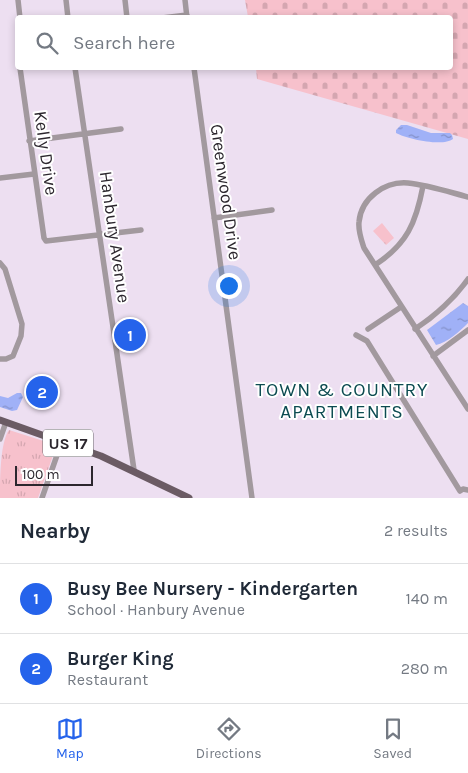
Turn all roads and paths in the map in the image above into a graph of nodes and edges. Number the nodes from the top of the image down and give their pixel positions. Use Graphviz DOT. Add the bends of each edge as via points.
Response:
graph roads {
  1 [pos="18,0"];
  2 [pos="66,0"];
  3 [pos="124,0"];
  4 [pos="185,0"];
  5 [pos="20,15"];
  6 [pos="68,15"];
  7 [pos="126,15"];
  8 [pos="187,15"];
  9 [pos="20,70"];
  10 [pos="75,70"];
  11 [pos="194,70"];
  12 [pos="121,129"];
  13 [pos="85,134"];
  14 [pos="29,141"];
  15 [pos="34,174"];
  16 [pos="0,178"];
  17 [pos="423,186"];
  18 [pos="468,197"];
  19 [pos="272,210"];
  20 [pos="214,218"];
  21 [pos="141,230"];
  22 [pos="99,233"];
  23 [pos="0,263"];
  24 [pos="374,265"];
  25 [pos="468,280"];
  26 [pos="401,308"];
  27 [pos="415,329"];
  28 [pos="368,330"];
  29 [pos="468,330"];
  30 [pos="356,335"];
  31 [pos="433,356"];
  32 [pos="0,359"];
  33 [pos="468,409"];
  34 [pos="3,421"];
  35 [pos="0,439"];
  36 [pos="62,440"];
  37 [pos="134,470"];
  38 [pos="468,490"];
  39 [pos="42,498"];
  40 [pos="189,498"];
  41 [pos="252,498"];
  1 -- 5 [label="street"];
  2 -- 6 [label="street"];
  3 -- 7 [label="street"];
  4 -- 8 [label="street"];
  9 -- 14 [label="street, Kelly Drive"];
  10 -- 13 [label="street, Hanbury Avenue"];
  11 -- 20 [label="street, Greenwood Drive"];
  12 -- 13 [label="street"];
  13 -- 14 [label="street"];
  13 -- 22 [label="street, Hanbury Avenue"];
  14 -- 15 [label="street, Kelly Drive"];
  15 -- 16 [label="street"];
  15 -- 22 [label="street, Kelly Drive" via="42,235 46,241"];
  17 -- 18 [label="street"];
  17 -- 24 [label="street" via="408,234 390,255"];
  17 -- 24 [label="street" via="396,183 385,186 368,199 359,227 364,248"];
  19 -- 20 [label="street"];
  20 -- 41 [label="street, Greenwood Drive"];
  21 -- 22 [label="street"];
  22 -- 37 [label="street, Hanbury Avenue"];
  23 -- 32 [label="street" via="5,269 22,329 13,356"];
  24 -- 26 [label="street"];
  25 -- 27 [label="street" via="447,304"];
  26 -- 27 [label="street"];
  26 -- 28 [label="street"];
  27 -- 31 [label="street"];
  29 -- 31 [label="street"];
  30 -- 38 [label="street" via="366,341 460,491"];
  31 -- 33 [label="street"];
  34 -- 35 [label="street"];
  34 -- 36 [label="main road, US 17"];
  36 -- 37 [label="main road, US 17"];
  36 -- 39 [label="street"];
  37 -- 40 [label="main road, US 17"];
}
